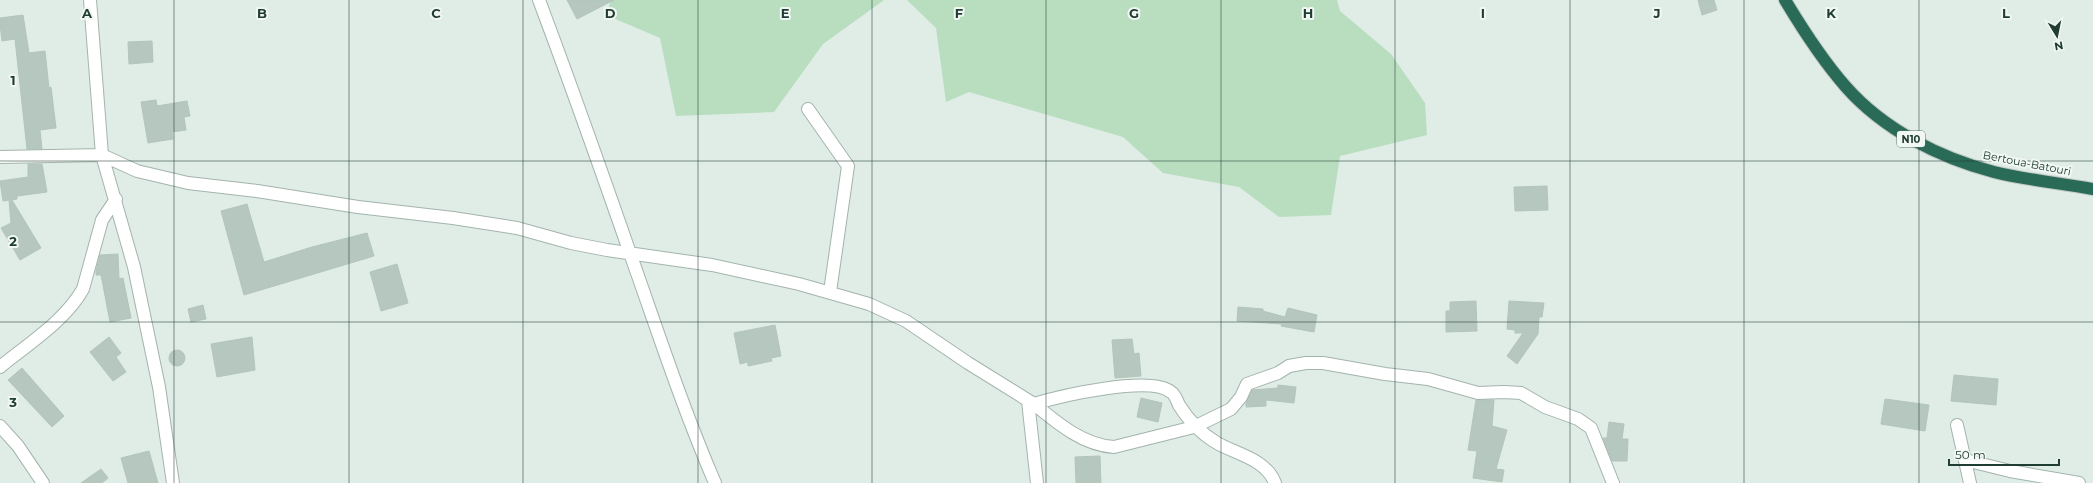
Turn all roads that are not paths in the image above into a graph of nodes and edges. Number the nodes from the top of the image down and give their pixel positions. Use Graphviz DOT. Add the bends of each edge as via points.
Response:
graph roads {
  1 [pos="90,0"];
  2 [pos="540,0"];
  3 [pos="1785,0"];
  4 [pos="808,109"];
  5 [pos="102,154"];
  6 [pos="0,157"];
  7 [pos="2093,189"];
  8 [pos="116,199"];
  9 [pos="630,254"];
  10 [pos="830,292"];
  11 [pos="0,367"];
  12 [pos="1031,403"];
  13 [pos="1957,425"];
  14 [pos="0,426"];
  15 [pos="1194,427"];
  16 [pos="1965,460"];
  17 [pos="42,483"];
  18 [pos="173,483"];
  19 [pos="715,483"];
  20 [pos="1037,483"];
  21 [pos="1275,483"];
  22 [pos="1613,483"];
  23 [pos="1970,483"];
  24 [pos="2079,483"];
  1 -- 5 [label="street"];
  2 -- 9 [label="street"];
  3 -- 7 [label="highway, Bertoua-Batouri / N10" via="1822,57 1846,88 1878,118 1918,143 1954,159 1995,172"];
  4 -- 10 [label="street" via="848,166"];
  5 -- 6 [label="street"];
  5 -- 8 [label="street"];
  5 -- 9 [label="street" via="137,171 188,183 517,228 571,243"];
  8 -- 11 [label="street" via="102,220 83,289 77,299 59,319"];
  8 -- 18 [label="street" via="134,267 159,388"];
  9 -- 10 [label="street" via="712,265"];
  9 -- 19 [label="street" via="671,371"];
  10 -- 12 [label="street" via="869,304 906,321"];
  12 -- 15 [label="street" via="1068,430 1104,446 1128,444"];
  12 -- 15 [label="street" via="1086,391 1146,386 1164,388 1172,392"];
  12 -- 20 [label="street"];
  13 -- 16 [label="street"];
  14 -- 17 [label="street" via="18,446"];
  15 -- 21 [label="street" via="1225,447 1257,461"];
  15 -- 22 [label="street" via="1231,409 1247,384 1254,380 1269,377 1289,366 1306,363 1337,364 1385,374 1428,379 1478,393 1521,393 1545,407 1578,419 1591,428"];
  16 -- 23 [label="street"];
  16 -- 24 [label="street"];
}
